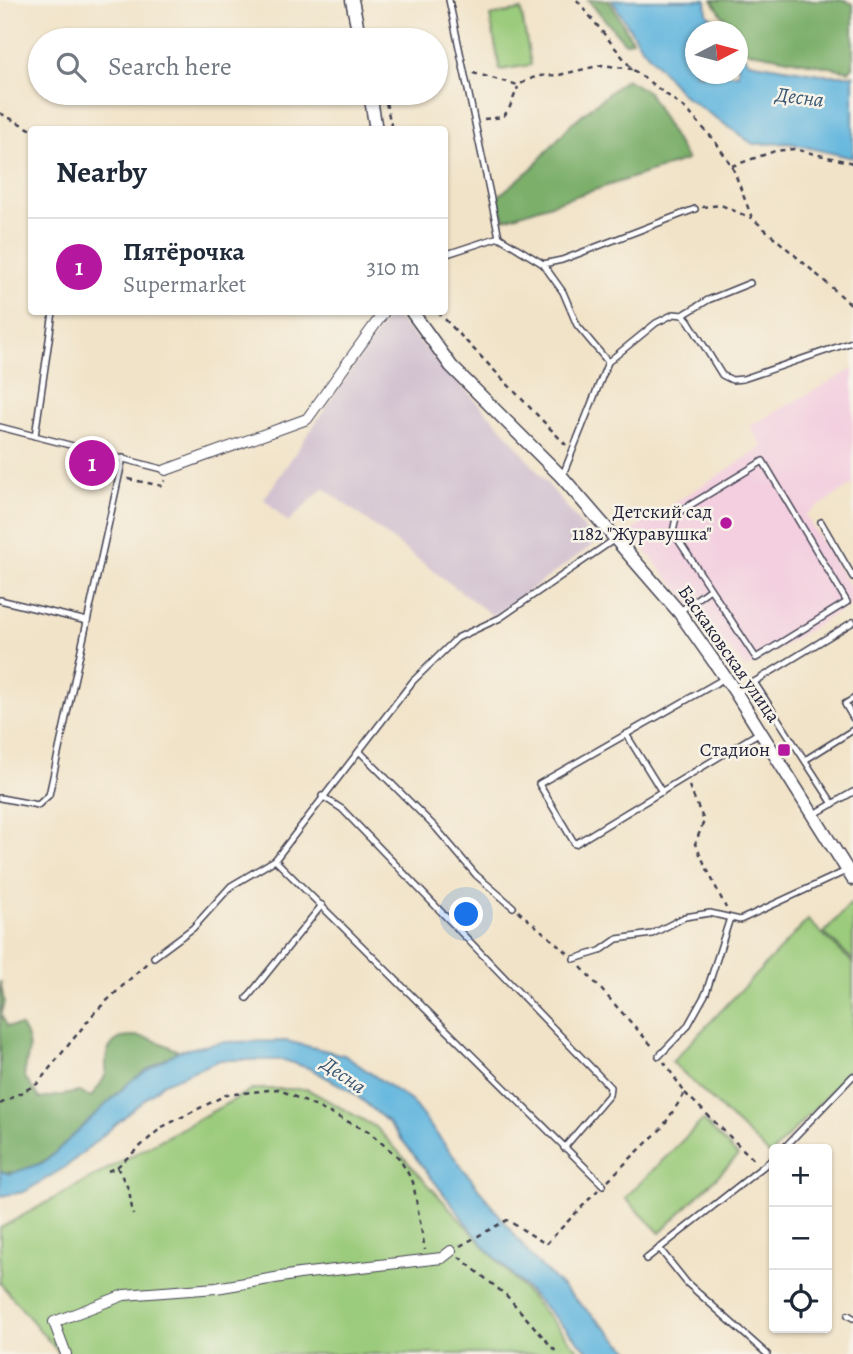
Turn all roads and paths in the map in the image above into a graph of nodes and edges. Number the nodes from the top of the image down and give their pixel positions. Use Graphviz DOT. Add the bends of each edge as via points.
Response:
graph roads {
  1 [pos="352,0"];
  2 [pos="449,0"];
  3 [pos="577,0"];
  4 [pos="358,28"];
  5 [pos="632,69"];
  6 [pos="463,70"];
  7 [pos="518,85"];
  8 [pos="372,105"];
  9 [pos="387,105"];
  10 [pos="0,113"];
  11 [pos="474,120"];
  12 [pos="375,126"];
  13 [pos="391,126"];
  14 [pos="28,128"];
  15 [pos="853,163"];
  16 [pos="732,166"];
  17 [pos="695,209"];
  18 [pos="752,218"];
  19 [pos="499,237"];
  20 [pos="448,254"];
  21 [pos="543,264"];
  22 [pos="750,283"];
  23 [pos="853,306"];
  24 [pos="53,315"];
  25 [pos="382,315"];
  26 [pos="414,315"];
  27 [pos="441,315"];
  28 [pos="683,315"];
  29 [pos="852,342"];
  30 [pos="607,362"];
  31 [pos="0,427"];
  32 [pos="34,436"];
  33 [pos="573,452"];
  34 [pos="109,455"];
  35 [pos="123,458"];
  36 [pos="166,475"];
  37 [pos="119,477"];
  38 [pos="562,477"];
  39 [pos="821,522"];
  40 [pos="615,539"];
  41 [pos="853,577"];
  42 [pos="710,589"];
  43 [pos="0,600"];
  44 [pos="679,612"];
  45 [pos="87,621"];
  46 [pos="853,622"];
  47 [pos="726,678"];
  48 [pos="754,682"];
  49 [pos="736,693"];
  50 [pos="853,699"];
  51 [pos="853,718"];
  52 [pos="853,730"];
  53 [pos="760,732"];
  54 [pos="626,734"];
  55 [pos="359,751"];
  56 [pos="805,760"];
  57 [pos="685,777"];
  58 [pos="662,792"];
  59 [pos="853,792"];
  60 [pos="322,796"];
  61 [pos="0,798"];
  62 [pos="833,804"];
  63 [pos="813,815"];
  64 [pos="275,860"];
  65 [pos="850,875"];
  66 [pos="321,905"];
  67 [pos="513,907"];
  68 [pos="730,918"];
  69 [pos="154,957"];
  70 [pos="574,959"];
  71 [pos="247,998"];
  72 [pos="659,1056"];
  73 [pos="853,1076"];
  74 [pos="685,1093"];
  75 [pos="0,1104"];
  76 [pos="788,1144"];
  77 [pos="564,1148"];
  78 [pos="769,1162"];
  79 [pos="117,1167"];
  80 [pos="762,1167"];
  81 [pos="108,1171"];
  82 [pos="603,1185"];
  83 [pos="133,1215"];
  84 [pos="538,1241"];
  85 [pos="659,1248"];
  86 [pos="451,1251"];
  87 [pos="646,1259"];
  88 [pos="426,1260"];
  89 [pos="66,1354"];
  90 [pos="558,1354"];
  91 [pos="766,1354"];
  1 -- 4 [label="street"];
  2 -- 6 [label="lane"];
  3 -- 5 [label="path"];
  5 -- 7 [label="path" via="602,65 537,76"];
  5 -- 16 [label="path" via="686,109"];
  6 -- 7 [label="path"];
  6 -- 11 [label="lane"];
  7 -- 11 [label="path" via="503,117"];
  8 -- 12 [label="street"];
  9 -- 13 [label="path"];
  10 -- 14 [label="path"];
  11 -- 19 [label="lane"];
  15 -- 16 [label="path" via="794,149 775,150"];
  16 -- 18 [label="path"];
  17 -- 18 [label="path" via="721,205"];
  17 -- 21 [label="lane"];
  18 -- 23 [label="path"];
  19 -- 20 [label="lane"];
  19 -- 21 [label="lane"];
  21 -- 30 [label="lane" via="563,292 577,325"];
  22 -- 28 [label="lane"];
  24 -- 32 [label="lane"];
  25 -- 36 [label="street" via="307,419"];
  26 -- 38 [label="street, Баскаковская улица" via="450,366"];
  27 -- 33 [label="path"];
  28 -- 29 [label="lane" via="722,375 732,380"];
  28 -- 30 [label="lane" via="674,314 656,323"];
  30 -- 33 [label="lane"];
  31 -- 32 [label="lane"];
  32 -- 34 [label="lane"];
  33 -- 38 [label="lane"];
  34 -- 35 [label="lane"];
  34 -- 37 [label="path" via="104,474"];
  35 -- 36 [label="lane"];
  35 -- 37 [label="lane"];
  36 -- 37 [label="path" via="163,486"];
  37 -- 45 [label="lane"];
  38 -- 40 [label="street, Баскаковская улица"];
  39 -- 41 [label="lane"];
  40 -- 44 [label="street, Баскаковская улица"];
  40 -- 55 [label="lane" via="500,618 457,638 413,681"];
  42 -- 42 [label="lane" via="673,532 677,513 763,461 847,602 756,658"];
  42 -- 44 [label="lane"];
  43 -- 45 [label="lane"];
  44 -- 47 [label="street, Баскаковская улица"];
  45 -- 61 [label="lane" via="49,795 38,805"];
  46 -- 48 [label="lane"];
  47 -- 49 [label="street, Баскаковская улица"];
  47 -- 54 [label="lane"];
  48 -- 49 [label="lane"];
  48 -- 56 [label="lane"];
  49 -- 53 [label="street, Баскаковская улица"];
  50 -- 51 [label="lane" via="845,704"];
  52 -- 56 [label="lane"];
  53 -- 57 [label="lane"];
  53 -- 63 [label="street, Баскаковская улица"];
  54 -- 58 [label="lane"];
  54 -- 58 [label="lane" via="539,784 575,844"];
  55 -- 60 [label="lane"];
  55 -- 67 [label="lane" via="476,875"];
  56 -- 62 [label="lane"];
  57 -- 58 [label="lane"];
  57 -- 68 [label="path" via="704,821 695,844"];
  59 -- 62 [label="lane"];
  60 -- 64 [label="lane"];
  60 -- 77 [label="lane" via="342,809 610,1087 609,1095"];
  62 -- 63 [label="lane"];
  63 -- 65 [label="street, Баскаковская улица"];
  64 -- 66 [label="lane"];
  64 -- 69 [label="lane" via="231,886 193,928"];
  65 -- 68 [label="lane" via="740,920"];
  66 -- 71 [label="lane"];
  66 -- 77 [label="lane"];
  68 -- 70 [label="lane" via="710,913 685,917 652,934 617,939 600,951"];
  68 -- 72 [label="lane" via="706,993 687,1027"];
  69 -- 75 [label="path" via="95,1012 37,1084"];
  73 -- 76 [label="lane"];
  74 -- 80 [label="path"];
  77 -- 82 [label="lane"];
  78 -- 80 [label="lane"];
  79 -- 81 [label="path"];
  79 -- 83 [label="path" via="129,1190"];
  79 -- 88 [label="path" via="162,1126 226,1095 278,1089 368,1131 399,1158 413,1182"];
  80 -- 85 [label="lane"];
  84 -- 86 [label="path" via="507,1220"];
  85 -- 87 [label="lane"];
  85 -- 91 [label="lane" via="687,1283"];
  86 -- 88 [label="street" via="442,1258"];
  86 -- 90 [label="path" via="507,1296"];
  88 -- 89 [label="street" via="299,1273 216,1288 124,1295 54,1321"];
}
